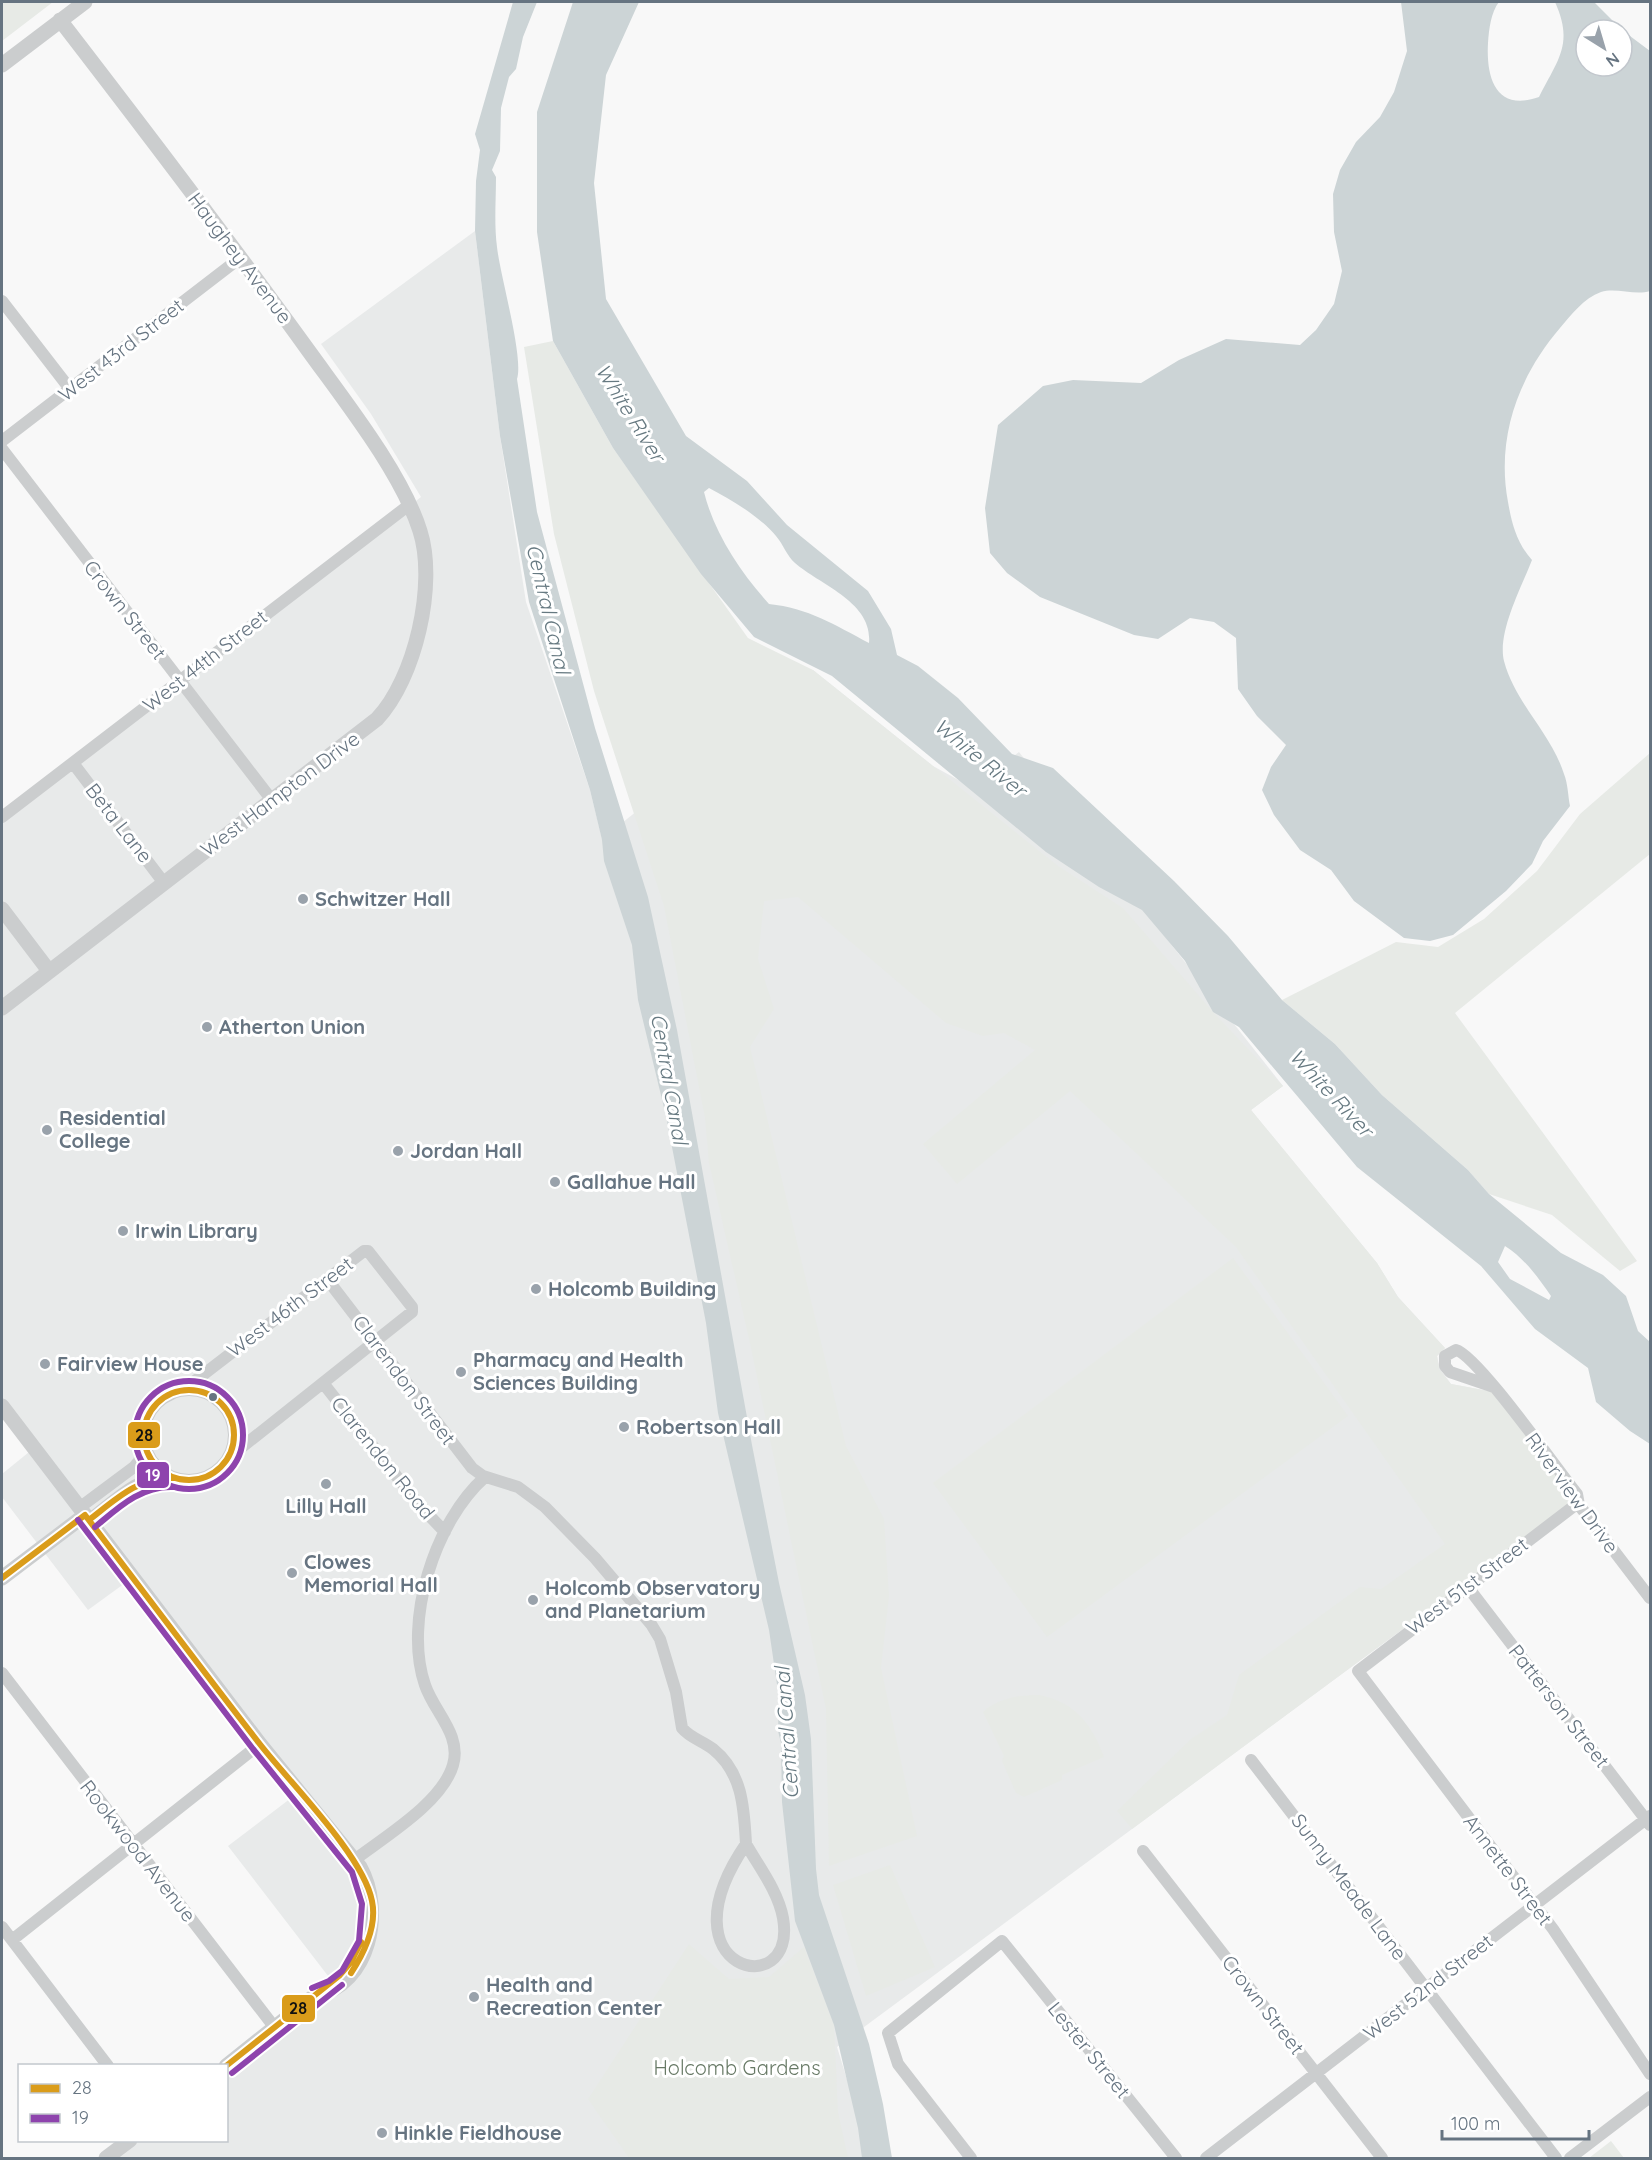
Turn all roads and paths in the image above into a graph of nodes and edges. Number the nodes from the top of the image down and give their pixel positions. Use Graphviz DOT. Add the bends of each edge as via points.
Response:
graph roads {
  1 [pos="85,2"];
  2 [pos="60,20"];
  3 [pos="2,65"];
  4 [pos="240,258"];
  5 [pos="2,301"];
  6 [pos="70,389"];
  7 [pos="2,441"];
  8 [pos="2,449"];
  9 [pos="409,505"];
  10 [pos="181,681"];
  11 [pos="73,764"];
  12 [pos="271,799"];
  13 [pos="2,817"];
  14 [pos="164,883"];
  15 [pos="2,909"];
  16 [pos="49,971"];
  17 [pos="2,1008"];
  18 [pos="327,1279"];
  19 [pos="375,1341"];
  20 [pos="323,1383"];
  21 [pos="1494,1387"];
  22 [pos="162,1399"];
  23 [pos="2,1406"];
  24 [pos="144,1443"];
  25 [pos="227,1459"];
  26 [pos="485,1476"];
  27 [pos="173,1478"];
  28 [pos="1578,1503"];
  29 [pos="84,1514"];
  30 [pos="445,1532"];
  31 [pos="2,1578"];
  32 [pos="1467,1586"];
  33 [pos="1650,1598"];
  34 [pos="1358,1671"];
  35 [pos="2,1673"];
  36 [pos="260,1744"];
  37 [pos="1251,1760"];
  38 [pos="1649,1820"];
  39 [pos="746,1844"];
  40 [pos="133,1846"];
  41 [pos="1143,1851"];
  42 [pos="353,1861"];
  43 [pos="1535,1905"];
  44 [pos="2,1927"];
  45 [pos="12,1940"];
  46 [pos="1426,1989"];
  47 [pos="275,2028"];
  48 [pos="106,2064"];
  49 [pos="228,2064"];
  50 [pos="1317,2073"];
  51 [pos="1650,2074"];
  52 [pos="1650,2097"];
  53 [pos="127,2142"];
  54 [pos="106,2158"];
  55 [pos="971,2158"];
  56 [pos="1176,2158"];
  57 [pos="1206,2158"];
  58 [pos="1382,2158"];
  59 [pos="1556,2158"];
  60 [pos="1570,2158"];
  1 -- 2 [label="street"];
  2 -- 3 [label="street"];
  2 -- 4 [label="street, Haughey Avenue"];
  4 -- 6 [label="street, West 43rd Street"];
  4 -- 9 [label="street, Haughey Avenue" via="335,387"];
  5 -- 6 [label="street"];
  6 -- 7 [label="street, West 43rd Street"];
  8 -- 10 [label="street, Crown Street"];
  9 -- 10 [label="street, West 44th Street"];
  9 -- 12 [label="street, West Hampton Drive" via="421,531 425,588 410,662 401,685 377,719"];
  10 -- 11 [label="street, West 44th Street"];
  10 -- 12 [label="street, Crown Street"];
  11 -- 13 [label="street, West 44th Street"];
  11 -- 14 [label="street, Beta Lane"];
  12 -- 14 [label="street, West Hampton Drive"];
  14 -- 16 [label="street, West Hampton Drive"];
  15 -- 16 [label="street"];
  16 -- 17 [label="street, West Hampton Drive"];
  18 -- 19 [label="street, Clarendon Street"];
  18 -- 19 [label="street, West 46th Street" via="366,1250 412,1306 411,1314"];
  18 -- 22 [label="street, West 46th Street" via="191,1384"];
  19 -- 20 [label="street, West 46th Street"];
  19 -- 26 [label="street, Clarendon Street" via="470,1465"];
  20 -- 25 [label="street, West 46th Street"];
  20 -- 30 [label="street, Clarendon Road" via="414,1499"];
  21 -- 28 [label="street, Riverview Drive" via="1577,1494"];
  22 -- 24 [label="street, West 46th Street" via="148,1416"];
  22 -- 25 [label="street" via="187,1390 213,1397 224,1406 234,1432"];
  23 -- 29 [label="street"];
  24 -- 27 [label="street" via="156,1467"];
  24 -- 29 [label="street, West 46th Street" via="134,1467"];
  25 -- 27 [label="street, West 46th Street" via="203,1478"];
  26 -- 30 [label="street" via="460,1504"];
  26 -- 39 [label="street" via="514,1485 545,1507 595,1558 654,1628 676,1692 682,1728 718,1753 736,1779"];
  27 -- 29 [label="street, West 46th Street" via="158,1475 146,1479"];
  28 -- 32 [label="street, West 51st Street"];
  28 -- 33 [label="street, Riverview Drive"];
  29 -- 31 [label="street, West 46th Street"];
  29 -- 36 [label="street"];
  30 -- 42 [label="street" via="423,1594 417,1640 425,1687 453,1738 454,1764 444,1785 425,1804"];
  32 -- 34 [label="street, West 51st Street"];
  32 -- 38 [label="street, Patterson Street"];
  34 -- 43 [label="street, Annette Street"];
  35 -- 40 [label="street, Rookwood Avenue"];
  36 -- 40 [label="street"];
  36 -- 42 [label="street"];
  37 -- 46 [label="street, Sunny Meade Lane"];
  38 -- 43 [label="street, West 52nd Street"];
  39 -- 39 [label="street" via="722,1890 716,1932 720,1945 732,1959 746,1965 761,1965 779,1953 783,1921 777,1898"];
  40 -- 45 [label="street"];
  40 -- 47 [label="street, Rookwood Avenue"];
  41 -- 50 [label="street, Crown Street"];
  42 -- 47 [label="street" via="365,1913 363,1938 349,1971"];
  43 -- 46 [label="street, West 52nd Street"];
  43 -- 51 [label="street, Annette Street"];
  44 -- 45 [label="street"];
  45 -- 48 [label="street"];
  46 -- 50 [label="street, West 52nd Street"];
  46 -- 59 [label="street, Sunny Meade Lane"];
  47 -- 49 [label="street"];
  50 -- 57 [label="street, West 52nd Street"];
  50 -- 58 [label="street, Crown Street"];
  52 -- 60 [label="street"];
  53 -- 54 [label="street"];
  55 -- 56 [label="street, Lester Street" via="898,2064 888,2033 1002,1941"];
}
